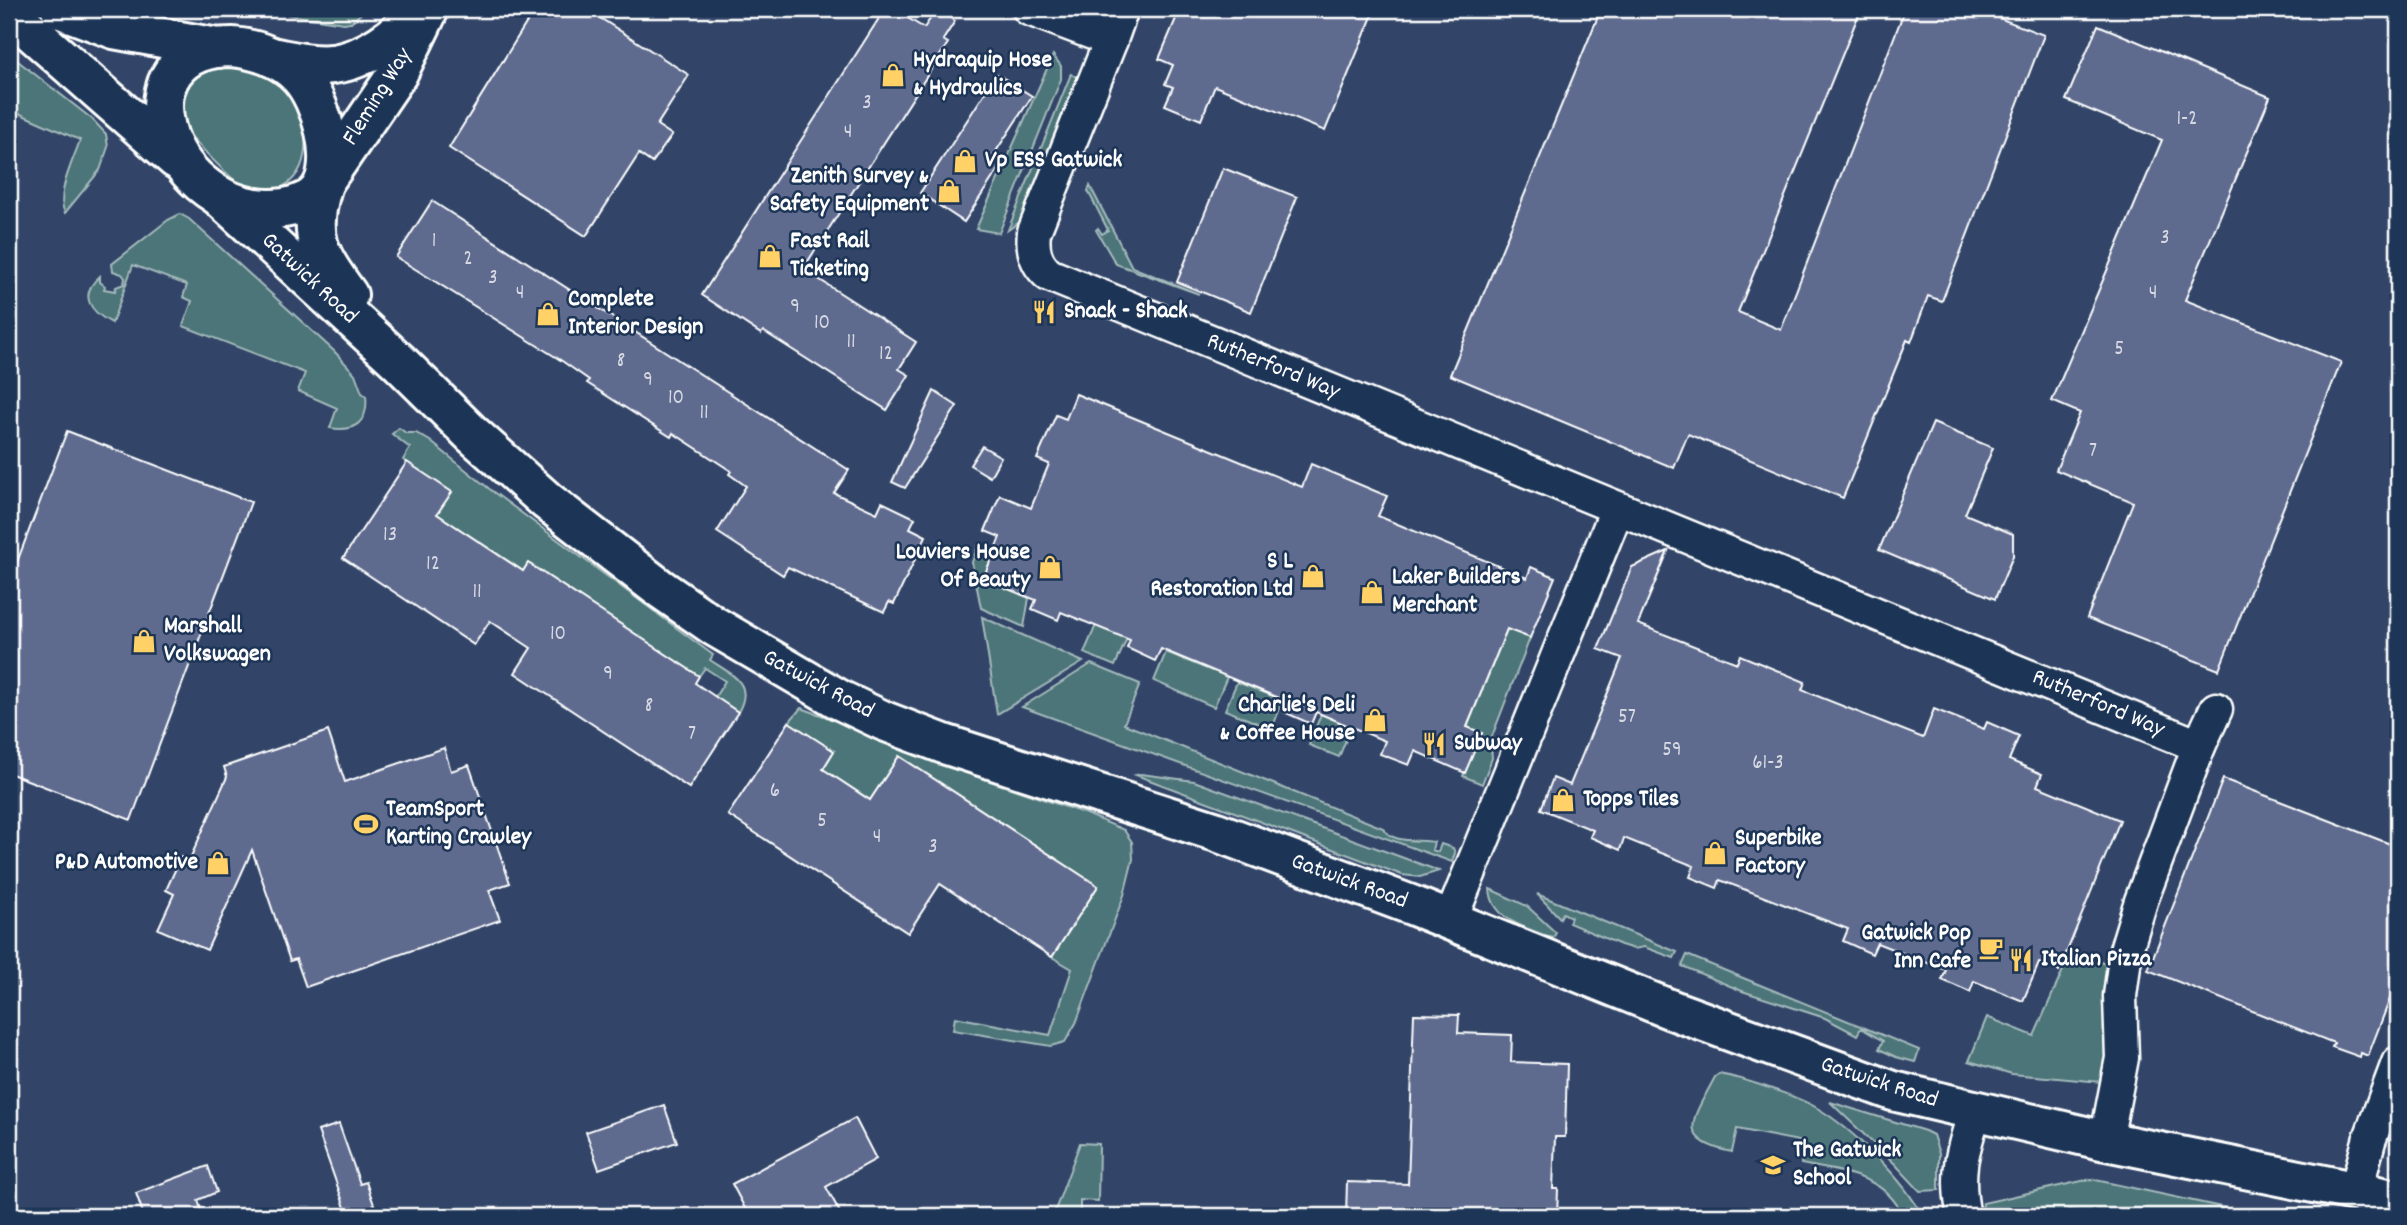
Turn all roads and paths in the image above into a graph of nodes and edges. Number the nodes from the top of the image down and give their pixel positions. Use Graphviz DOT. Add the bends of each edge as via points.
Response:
graph roads {
  1 [pos="61,9"];
  2 [pos="421,9"];
  3 [pos="429,9"];
  4 [pos="1029,9"];
  5 [pos="1122,9"];
  6 [pos="9,12"];
  7 [pos="1111,40"];
  8 [pos="217,48"];
  9 [pos="270,56"];
  10 [pos="180,163"];
  11 [pos="323,185"];
  12 [pos="220,197"];
  13 [pos="398,361"];
  14 [pos="1617,509"];
  15 [pos="2216,709"];
  16 [pos="2199,746"];
  17 [pos="1450,920"];
  18 [pos="2398,1063"];
  19 [pos="1975,1112"];
  20 [pos="2106,1140"];
  21 [pos="2356,1190"];
  22 [pos="2398,1200"];
  23 [pos="1964,1216"];
  1 -- 8 [label="street" via="114,29"];
  2 -- 9 [label="street, Fleming Way" via="395,33 347,61 316,64"];
  3 -- 11 [label="street, Fleming Way" via="398,73"];
  4 -- 7 [label="street"];
  5 -- 7 [label="street, Rutherford Way"];
  6 -- 10 [label="street"];
  7 -- 14 [label="street, Rutherford Way" via="1034,232 1035,257 1045,271 1079,289"];
  8 -- 9 [label="street" via="244,48"];
  8 -- 10 [label="street" via="181,64 168,79 165,123"];
  9 -- 11 [label="street" via="299,75 315,100 327,143"];
  10 -- 12 [label="street"];
  11 -- 12 [label="street" via="309,200 277,209 253,208"];
  11 -- 13 [label="street, Gatwick Road" via="314,222 318,249"];
  12 -- 13 [label="street, Gatwick Road"];
  13 -- 17 [label="street, Gatwick Road" via="547,501 633,568 734,638 840,700 911,733 1177,817"];
  14 -- 16 [label="street, Rutherford Way"];
  14 -- 17 [label="street"];
  15 -- 16 [label="street"];
  16 -- 20 [label="street" via="2126,950 2120,996 2122,1059"];
  17 -- 19 [label="street, Gatwick Road" via="1672,1010 1878,1086"];
  18 -- 21 [label="street"];
  19 -- 20 [label="street, Gatwick Road"];
  19 -- 23 [label="street" via="1961,1155 1959,1195"];
  20 -- 21 [label="street, Gatwick Road"];
  21 -- 22 [label="street, Gatwick Road"];
}
